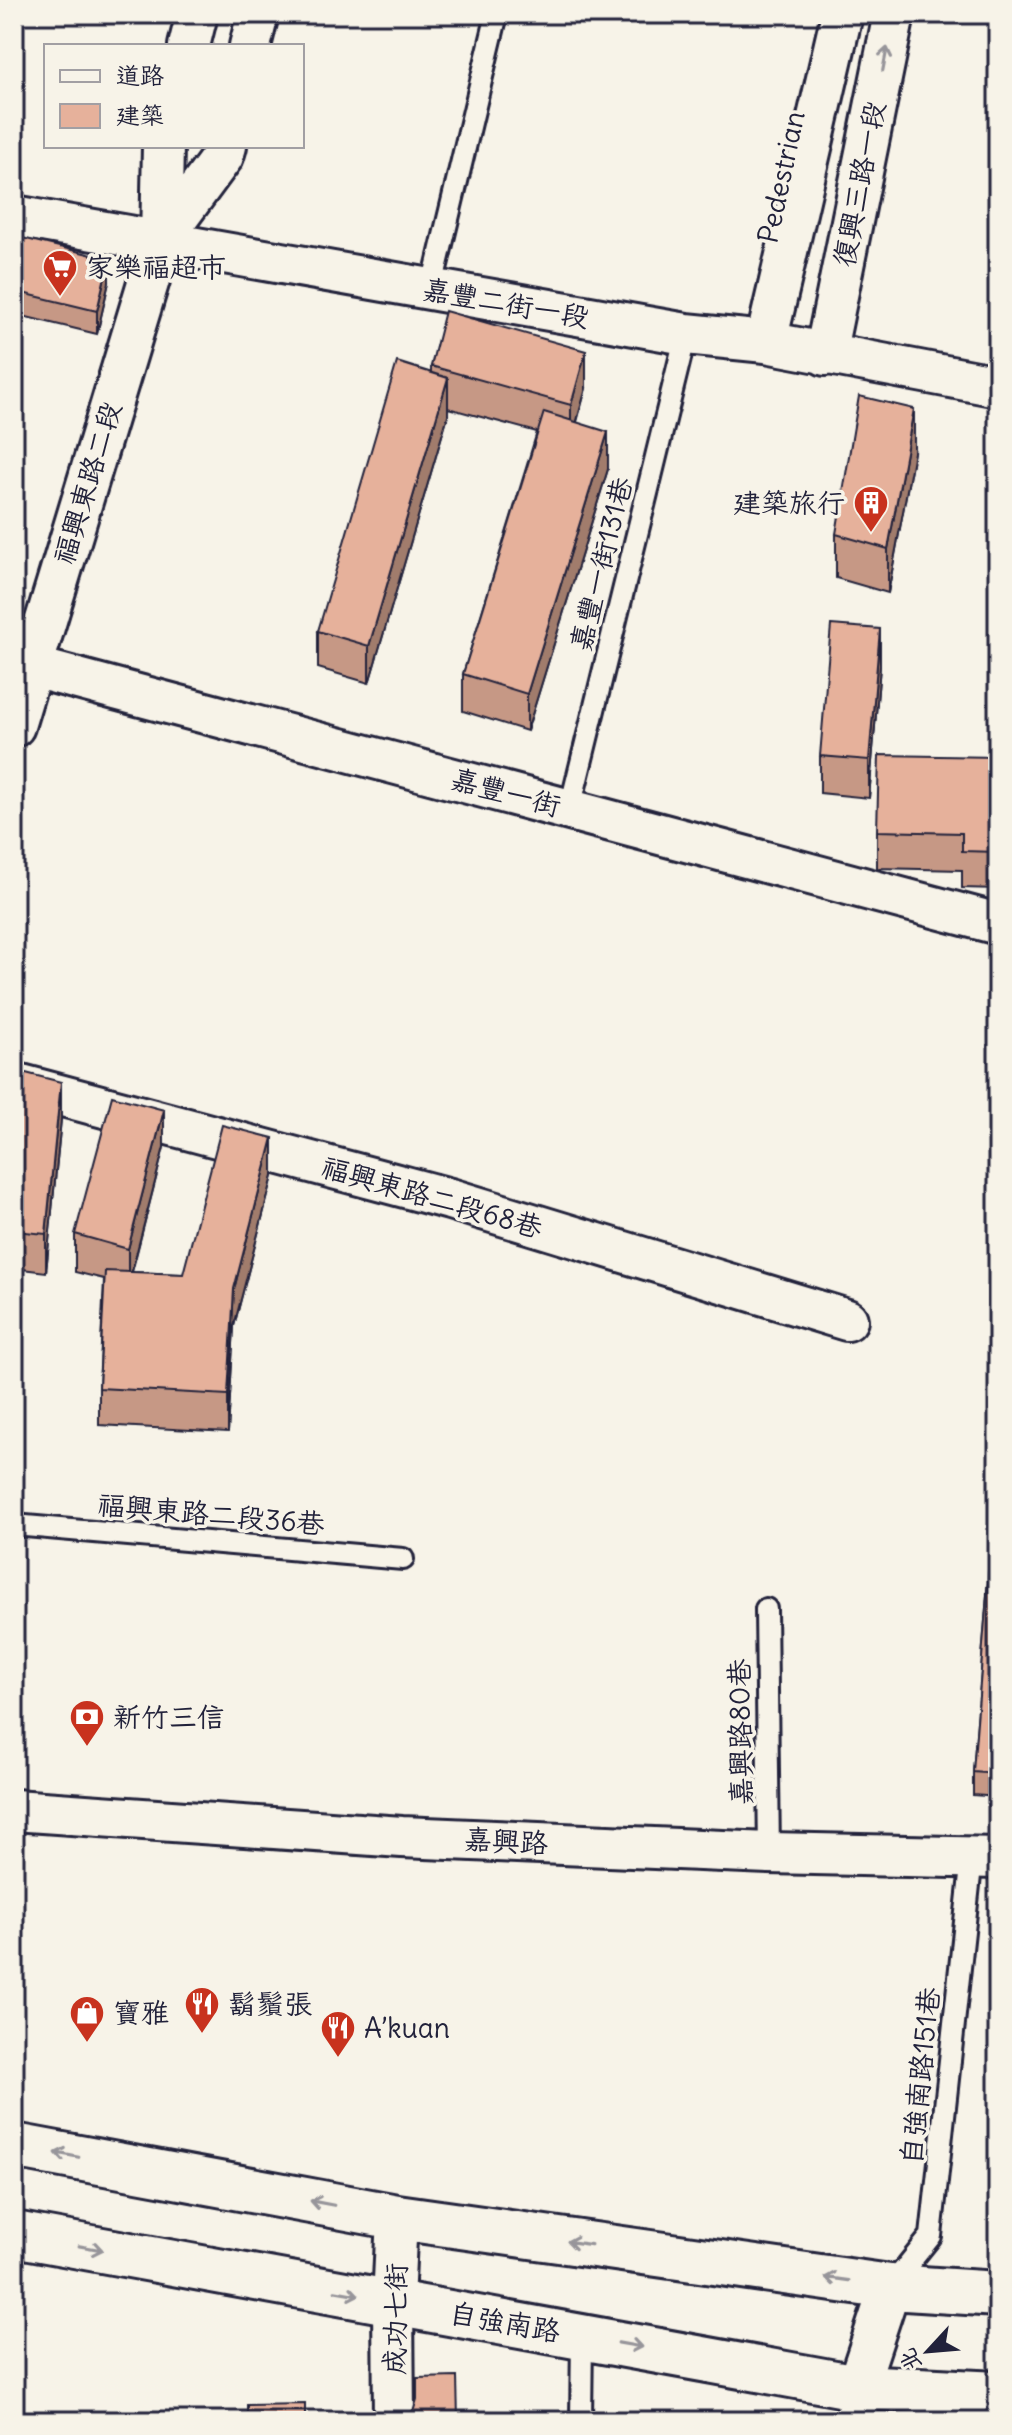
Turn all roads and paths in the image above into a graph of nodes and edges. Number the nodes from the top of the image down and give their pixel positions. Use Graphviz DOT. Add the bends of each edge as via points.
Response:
graph roads {
  1 [pos="197,14"];
  2 [pos="258,14"];
  3 [pos="497,14"];
  4 [pos="817,14"];
  5 [pos="842,14"];
  6 [pos="894,14"];
  7 [pos="190,44"];
  8 [pos="250,44"];
  9 [pos="163,148"];
  10 [pos="225,148"];
  11 [pos="14,216"];
  12 [pos="161,240"];
  13 [pos="431,290"];
  14 [pos="686,334"];
  15 [pos="756,341"];
  16 [pos="825,355"];
  17 [pos="998,386"];
  18 [pos="23,665"];
  19 [pos="14,726"];
  20 [pos="570,808"];
  21 [pos="998,924"];
  22 [pos="14,1083"];
  23 [pos="847,1320"];
  24 [pos="14,1525"];
  25 [pos="403,1559"];
  26 [pos="766,1609"];
  27 [pos="14,1810"];
  28 [pos="769,1853"];
  29 [pos="985,1857"];
  30 [pos="14,2146"];
  31 [pos="397,2217"];
  32 [pos="14,2234"];
  33 [pos="890,2287"];
  34 [pos="998,2294"];
  35 [pos="393,2302"];
  36 [pos="582,2336"];
  37 [pos="998,2394"];
  38 [pos="857,2404"];
  39 [pos="394,2421"];
  40 [pos="581,2421"];
  1 -- 7 [label="street"];
  2 -- 8 [label="street"];
  3 -- 13 [label="lane"];
  4 -- 15 [label="street, Pedestrian"];
  5 -- 15 [label="street, 復興三路一段"];
  16 -- 6 [label="street, 復興三路一段, one-way"];
  9 -- 12 [label="street, 福興東路二段"];
  10 -- 12 [label="street, 福興東路二段"];
  11 -- 12 [label="street, 嘉豐二街一段"];
  12 -- 13 [label="street, 嘉豐二街一段"];
  12 -- 18 [label="street, 福興東路二段"];
  13 -- 14 [label="street, 嘉豐二街一段"];
  14 -- 15 [label="street, 嘉豐二街一段"];
  14 -- 20 [label="lane, 嘉豐一街131巷"];
  15 -- 16 [label="street, 嘉豐二街一段"];
  16 -- 17 [label="street, 嘉豐二街一段"];
  18 -- 19 [label="street, 福興東路二段"];
  18 -- 20 [label="street, 嘉豐一街"];
  20 -- 21 [label="street, 嘉豐一街"];
  22 -- 23 [label="street, 福興東路二段68巷" via="450,1199"];
  24 -- 25 [label="lane, 福興東路二段36巷"];
  26 -- 28 [label="lane, 嘉興路80巷"];
  27 -- 28 [label="street, 嘉興路" via="402,1837"];
  28 -- 29 [label="street, 嘉興路"];
  29 -- 33 [label="lane, 自強南路151巷" via="931,2236"];
  31 -- 30 [label="main road, one-way"];
  33 -- 31 [label="main road, one-way"];
  31 -- 35 [label="street, 成功七街"];
  32 -- 35 [label="main road, 自強南路, one-way"];
  33 -- 34 [label="main road"];
  33 -- 38 [label="street"];
  35 -- 36 [label="main road, 自強南路"];
  35 -- 39 [label="street, 成功七街"];
  36 -- 38 [label="main road, 自強南路, one-way"];
  36 -- 40 [label="lane"];
  37 -- 38 [label="main road, 自強南路"];
}
